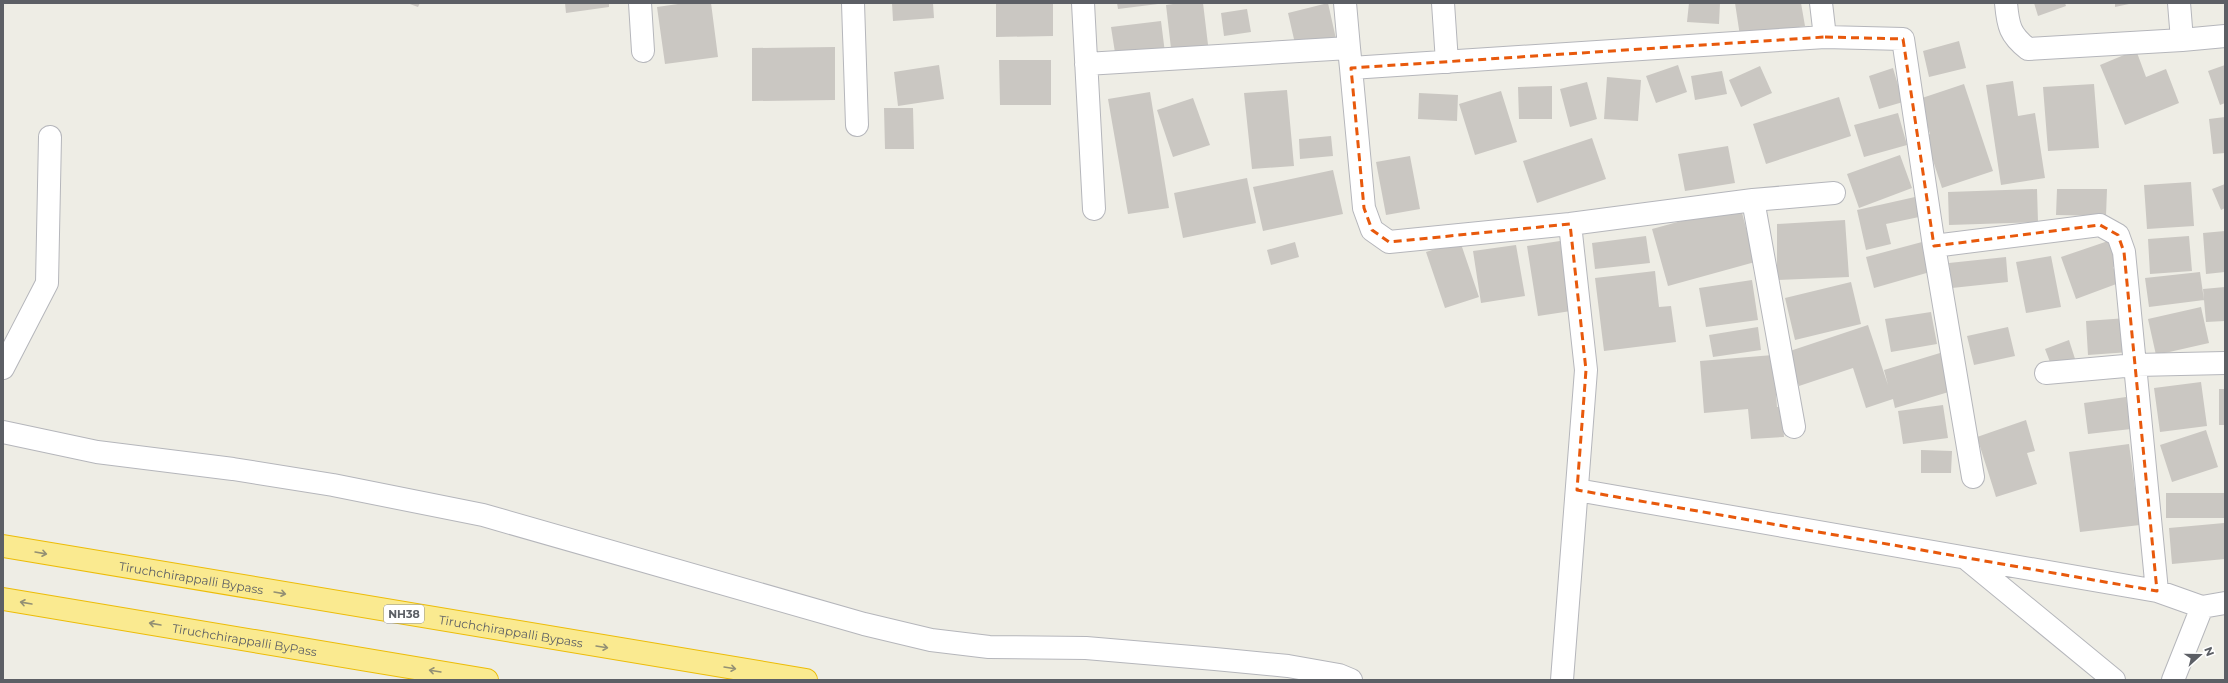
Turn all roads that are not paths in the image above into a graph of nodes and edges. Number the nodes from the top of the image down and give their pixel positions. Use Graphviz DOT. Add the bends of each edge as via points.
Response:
graph roads {
  1 [pos="640,3"];
  2 [pos="853,3"];
  3 [pos="1083,3"];
  4 [pos="1345,3"];
  5 [pos="1443,3"];
  6 [pos="1821,3"];
  7 [pos="2006,3"];
  8 [pos="2178,3"];
  9 [pos="2225,36"];
  10 [pos="1825,37"];
  11 [pos="2182,40"];
  12 [pos="643,50"];
  13 [pos="1350,58"];
  14 [pos="1447,62"];
  15 [pos="1086,64"];
  16 [pos="857,125"];
  17 [pos="50,137"];
  18 [pos="1834,193"];
  19 [pos="1753,200"];
  20 [pos="1094,208"];
  21 [pos="1570,224"];
  22 [pos="1934,246"];
  23 [pos="2225,363"];
  24 [pos="2136,365"];
  25 [pos="3,368"];
  26 [pos="2046,373"];
  27 [pos="1794,427"];
  28 [pos="3,432"];
  29 [pos="1973,477"];
  30 [pos="1577,490"];
  31 [pos="3,546"];
  32 [pos="1966,558"];
  33 [pos="2157,591"];
  34 [pos="3,599"];
  35 [pos="2225,603"];
  36 [pos="2202,607"];
  37 [pos="487,680"];
  38 [pos="806,680"];
  39 [pos="1351,680"];
  40 [pos="1562,680"];
  41 [pos="2114,680"];
  42 [pos="2173,680"];
  1 -- 12 [label="street"];
  2 -- 16 [label="street"];
  3 -- 15 [label="street"];
  4 -- 13 [label="street"];
  5 -- 14 [label="street"];
  6 -- 10 [label="street"];
  7 -- 11 [label="street" via="2008,22 2014,38 2028,49"];
  8 -- 11 [label="street"];
  9 -- 11 [label="street"];
  10 -- 14 [label="street"];
  10 -- 22 [label="street" via="1903,39"];
  13 -- 14 [label="street"];
  13 -- 15 [label="street"];
  13 -- 21 [label="street" via="1364,208 1372,230 1389,242"];
  15 -- 20 [label="street"];
  17 -- 25 [label="street" via="46,283"];
  18 -- 19 [label="street"];
  19 -- 21 [label="street"];
  19 -- 27 [label="street"];
  21 -- 30 [label="street" via="1586,370"];
  22 -- 24 [label="street" via="2100,226 2118,235 2124,252"];
  22 -- 29 [label="street"];
  23 -- 24 [label="street"];
  24 -- 26 [label="street"];
  24 -- 33 [label="street"];
  28 -- 39 [label="street" via="97,452 234,469 333,485 483,515 864,624 931,640 989,647 1086,648 1215,659 1288,666 1340,675"];
  30 -- 32 [label="street"];
  30 -- 40 [label="street"];
  31 -- 38 [label="highway, Tiruchchirappalli Bypass / NH38, one-way"];
  32 -- 33 [label="street"];
  32 -- 41 [label="street"];
  33 -- 36 [label="street"];
  37 -- 34 [label="highway, Tiruchchirappalli ByPass, one-way"];
  35 -- 36 [label="street"];
  36 -- 42 [label="street"];
}
